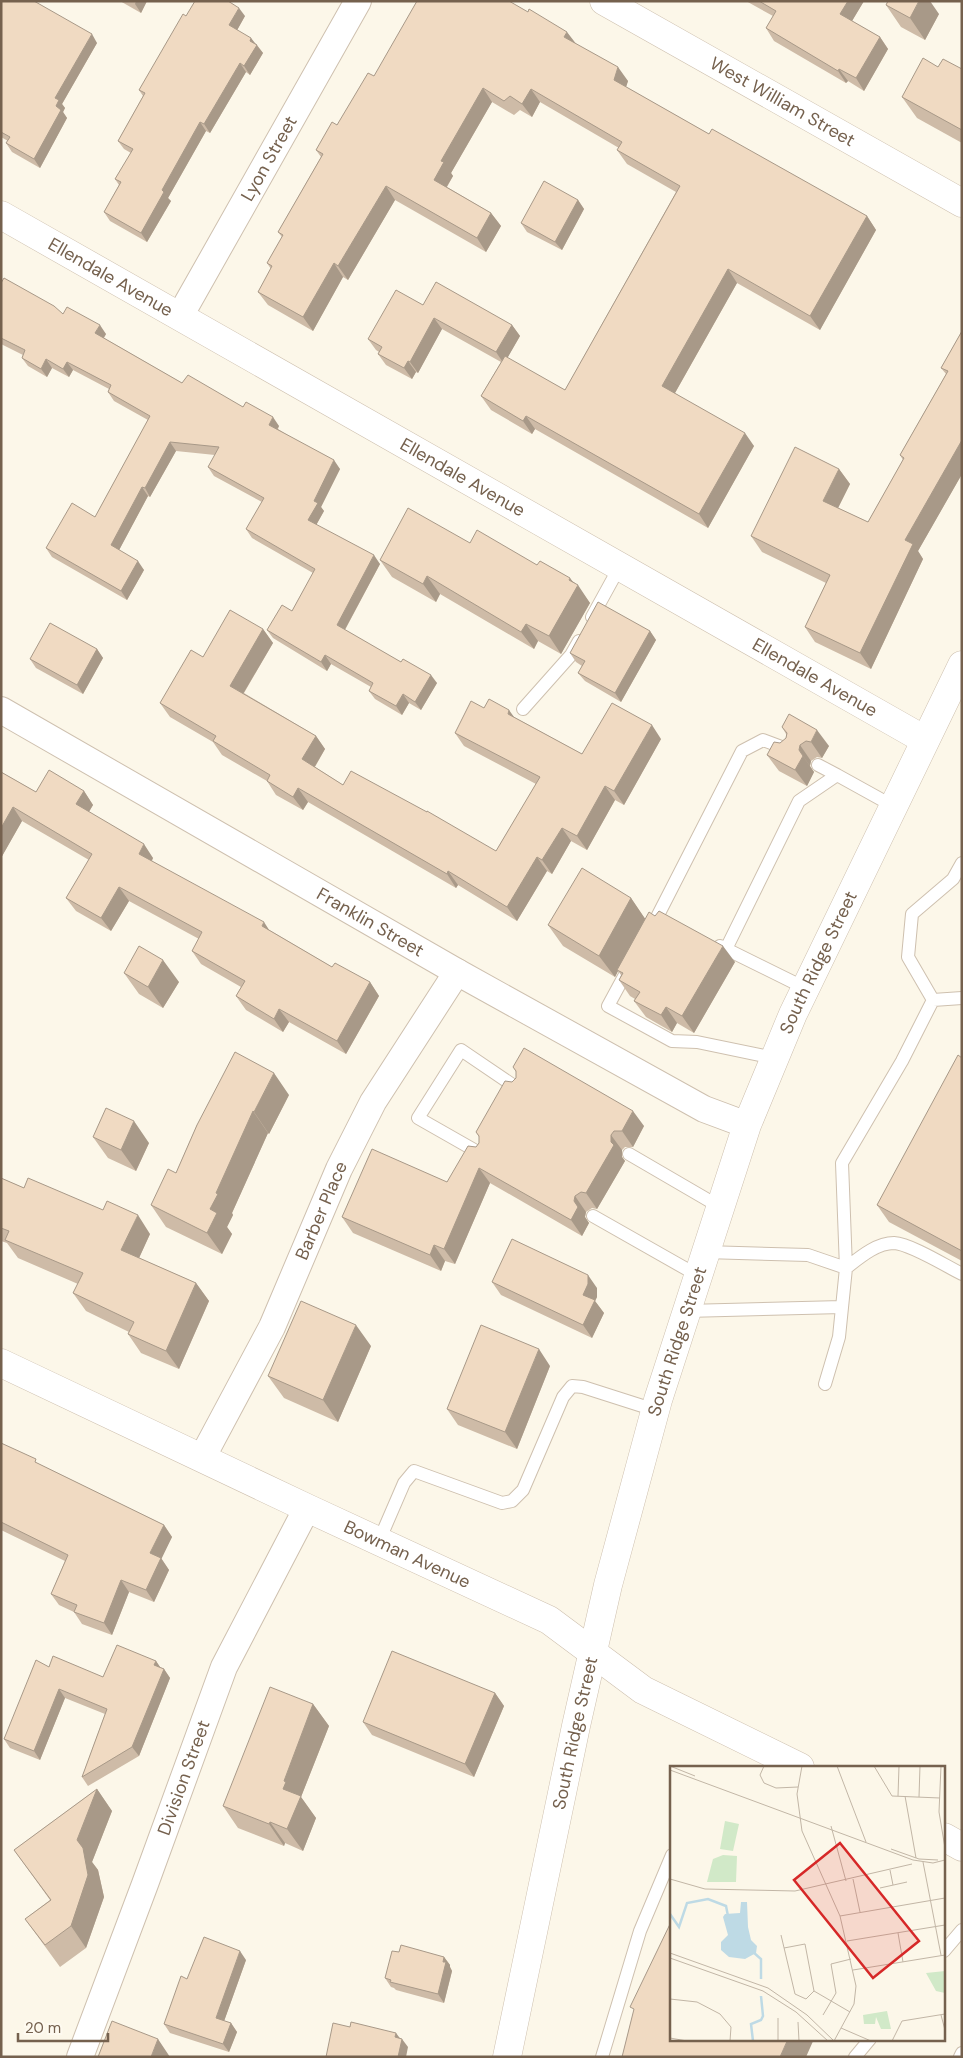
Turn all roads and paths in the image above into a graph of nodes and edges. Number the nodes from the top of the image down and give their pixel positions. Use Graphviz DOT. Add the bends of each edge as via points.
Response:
graph roads {
  1 [pos="358,1"];
  2 [pos="604,1"];
  3 [pos="962,203"];
  4 [pos="1,215"];
  5 [pos="180,316"];
  6 [pos="620,566"];
  7 [pos="962,665"];
  8 [pos="522,709"];
  9 [pos="1,710"];
  10 [pos="925,740"];
  11 [pos="790,750"];
  12 [pos="818,765"];
  13 [pos="837,775"];
  14 [pos="893,806"];
  15 [pos="962,863"];
  16 [pos="646,938"];
  17 [pos="710,940"];
  18 [pos="726,949"];
  19 [pos="636,955"];
  20 [pos="457,972"];
  21 [pos="805,988"];
  22 [pos="962,998"];
  23 [pos="933,1000"];
  24 [pos="774,1058"];
  25 [pos="520,1090"];
  26 [pos="747,1124"];
  27 [pos="629,1154"];
  28 [pos="483,1155"];
  29 [pos="720,1207"];
  30 [pos="593,1216"];
  31 [pos="701,1264"];
  32 [pos="846,1268"];
  33 [pos="962,1274"];
  34 [pos="842,1307"];
  35 [pos="686,1311"];
  36 [pos="1,1363"];
  37 [pos="825,1384"];
  38 [pos="655,1410"];
  39 [pos="202,1458"];
  40 [pos="307,1508"];
  41 [pos="379,1541"];
  42 [pos="594,1653"];
  43 [pos="798,1766"];
  44 [pos="946,1838"];
  45 [pos="962,1847"];
  46 [pos="670,1860"];
  47 [pos="962,1930"];
  48 [pos="946,1949"];
  49 [pos="869,2040"];
  50 [pos="962,2053"];
  51 [pos="80,2057"];
  52 [pos="507,2057"];
  53 [pos="602,2057"];
  54 [pos="855,2057"];
  55 [pos="960,2057"];
  1 -- 5 [label="street, Lyon Street"];
  2 -- 3 [label="street, West William Street"];
  4 -- 5 [label="street, Ellendale Avenue"];
  5 -- 6 [label="street, Ellendale Avenue"];
  6 -- 8 [label="lane" via="571,655"];
  6 -- 10 [label="street, Ellendale Avenue"];
  7 -- 10 [label="street, South Ridge Street"];
  9 -- 20 [label="street, Franklin Street"];
  10 -- 14 [label="street, South Ridge Street"];
  11 -- 16 [label="lane" via="763,740 742,751 664,915"];
  12 -- 13 [label="lane"];
  13 -- 14 [label="lane"];
  13 -- 18 [label="lane" via="799,801"];
  14 -- 21 [label="street, South Ridge Street"];
  15 -- 23 [label="lane" via="953,879 912,914 908,957"];
  17 -- 18 [label="lane"];
  18 -- 21 [label="lane"];
  19 -- 24 [label="lane" via="608,1006 672,1041 698,1042"];
  20 -- 26 [label="street, Franklin Street" via="704,1109"];
  20 -- 39 [label="street, Barber Place" via="373,1102 339,1169 272,1327"];
  21 -- 24 [label="street, South Ridge Street"];
  22 -- 23 [label="lane"];
  23 -- 32 [label="lane" via="902,1061 842,1163"];
  24 -- 26 [label="street, South Ridge Street"];
  25 -- 28 [label="lane" via="460,1050 418,1118"];
  26 -- 29 [label="street, South Ridge Street"];
  27 -- 29 [label="lane"];
  29 -- 31 [label="street, South Ridge Street"];
  30 -- 31 [label="lane"];
  31 -- 32 [label="lane" via="808,1255"];
  31 -- 35 [label="street, South Ridge Street"];
  32 -- 33 [label="lane" via="873,1249 894,1243 916,1250"];
  32 -- 34 [label="lane"];
  34 -- 35 [label="lane"];
  34 -- 37 [label="lane" via="839,1337"];
  35 -- 38 [label="street, South Ridge Street"];
  36 -- 39 [label="street, Bowman Avenue"];
  38 -- 41 [label="lane" via="572,1386 563,1397 524,1490 512,1501 502,1503 414,1470 404,1483"];
  38 -- 42 [label="street, South Ridge Street" via="608,1585"];
  39 -- 40 [label="street, Bowman Avenue"];
  40 -- 41 [label="street, Bowman Avenue"];
  40 -- 51 [label="street, Division Street" via="224,1667"];
  41 -- 42 [label="street, Bowman Avenue" via="550,1620"];
  42 -- 43 [label="street, Bowman Avenue" via="643,1690"];
  42 -- 52 [label="street, South Ridge Street"];
  44 -- 45 [label="street"];
  46 -- 53 [label="lane" via="640,1931"];
  47 -- 48 [label="lane"];
  49 -- 54 [label="lane"];
  50 -- 55 [label="lane"];
}
